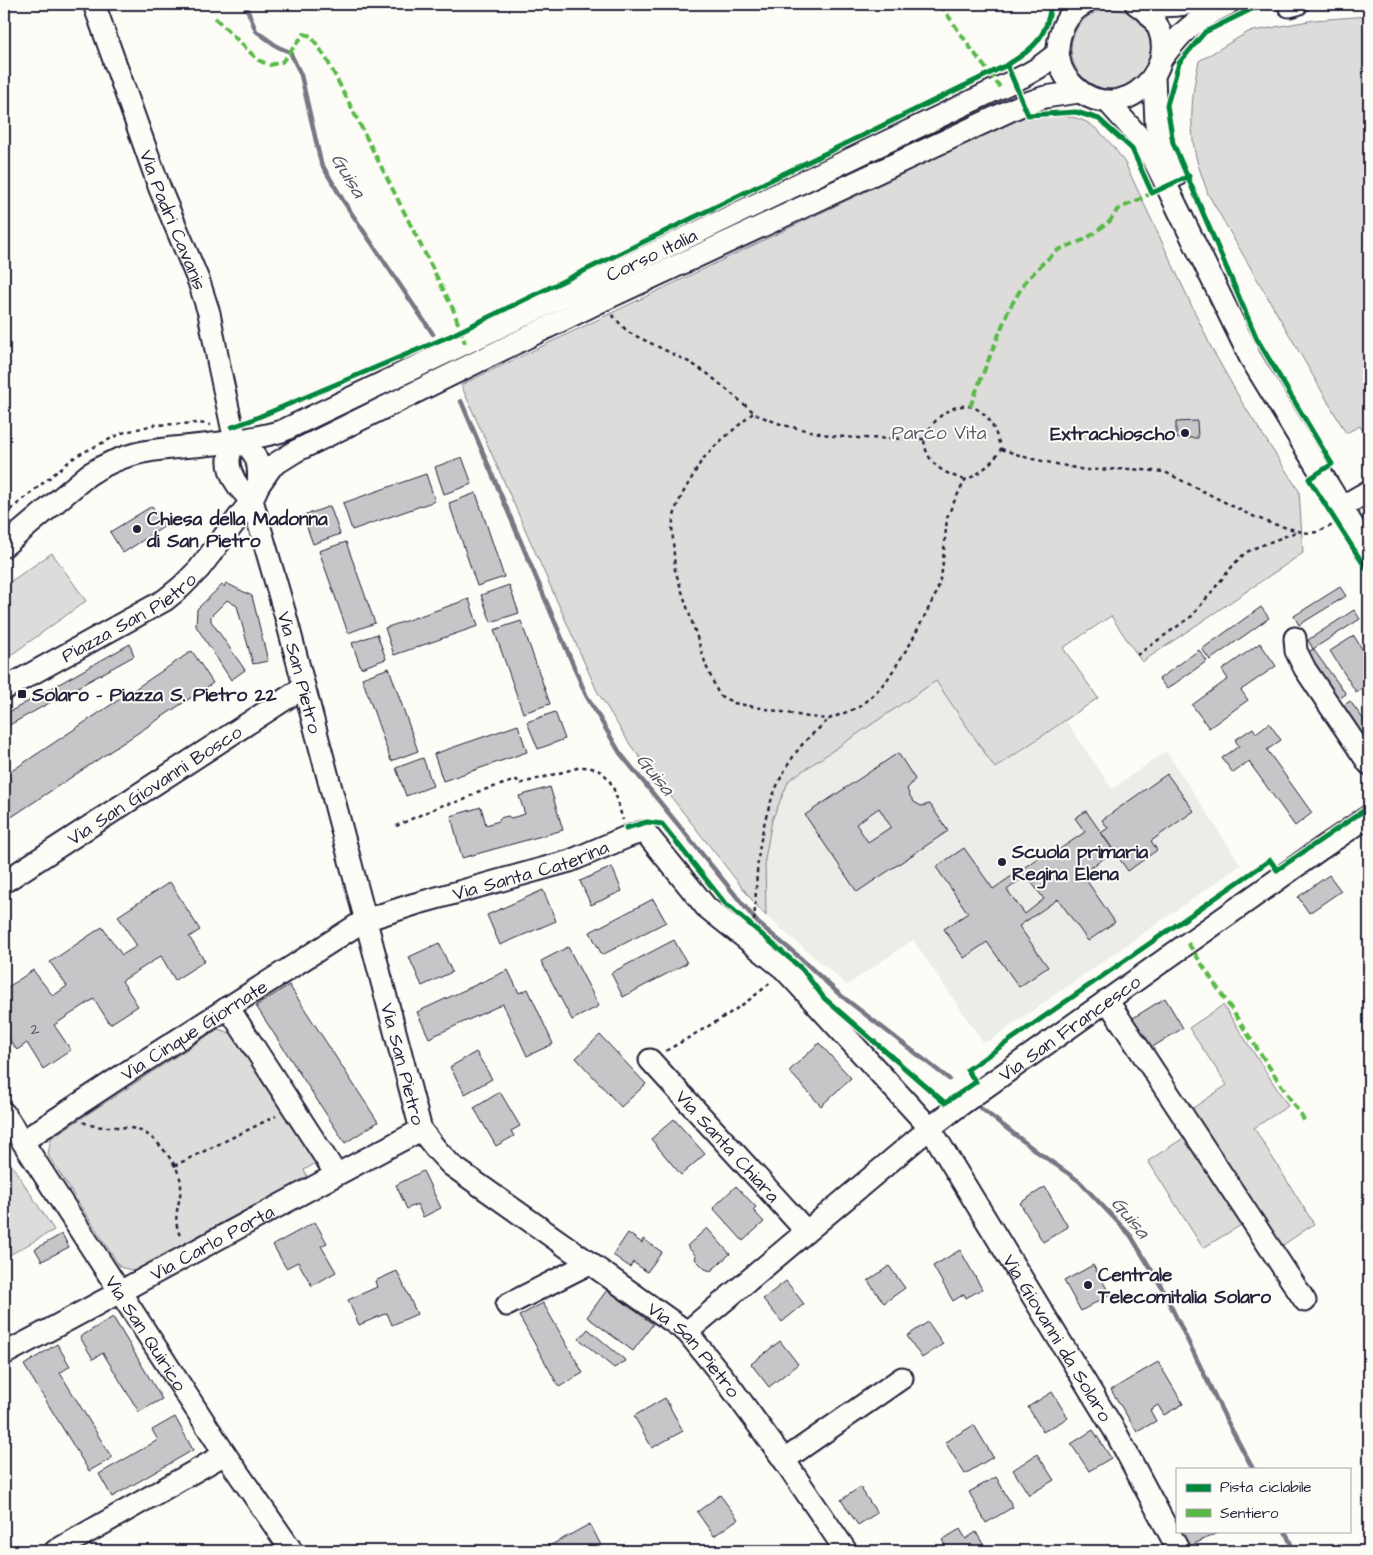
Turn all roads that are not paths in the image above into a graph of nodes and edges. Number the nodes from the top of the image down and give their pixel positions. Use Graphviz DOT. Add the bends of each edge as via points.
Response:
graph roads {
  1 [pos="94,4"];
  2 [pos="1137,4"];
  3 [pos="1186,4"];
  4 [pos="1228,4"];
  5 [pos="1076,7"];
  6 [pos="1058,53"];
  7 [pos="1157,68"];
  8 [pos="1079,92"];
  9 [pos="1107,101"];
  10 [pos="1250,357"];
  11 [pos="238,440"];
  12 [pos="272,466"];
  13 [pos="1369,490"];
  14 [pos="255,493"];
  15 [pos="1337,515"];
  16 [pos="4,546"];
  17 [pos="1369,552"];
  18 [pos="1295,638"];
  19 [pos="304,687"];
  20 [pos="4,689"];
  21 [pos="1369,764"];
  22 [pos="1369,816"];
  23 [pos="4,882"];
  24 [pos="365,920"];
  25 [pos="1107,1000"];
  26 [pos="228,1007"];
  27 [pos="650,1060"];
  28 [pos="4,1113"];
  29 [pos="930,1128"];
  30 [pos="421,1130"];
  31 [pos="22,1141"];
  32 [pos="336,1174"];
  33 [pos="806,1231"];
  34 [pos="590,1263"];
  35 [pos="120,1293"];
  36 [pos="1305,1301"];
  37 [pos="507,1305"];
  38 [pos="687,1332"];
  39 [pos="4,1354"];
  40 [pos="902,1378"];
  41 [pos="225,1454"];
  42 [pos="784,1460"];
  43 [pos="55,1551"];
  44 [pos="292,1551"];
  45 [pos="846,1551"];
  46 [pos="1179,1551"];
  1 -- 11 [label="street, Via Padri Cavanis" via="160,189 199,282 209,313 232,427"];
  2 -- 3 [label="street"];
  2 -- 7 [label="street" via="1148,13 1162,42"];
  4 -- 7 [label="street" via="1212,11 1181,34"];
  5 -- 6 [label="street" via="1063,25"];
  6 -- 8 [label="street" via="1067,79"];
  6 -- 11 [label="street, Corso Italia" via="1024,76 290,426 261,437"];
  7 -- 9 [label="street" via="1136,94 1122,100"];
  7 -- 10 [label="street" via="1155,113 1160,137"];
  8 -- 9 [label="street"];
  8 -- 12 [label="street, Corso Italia" via="1026,103 602,301 296,451"];
  9 -- 10 [label="street" via="1141,138 1156,164"];
  10 -- 15 [label="street"];
  11 -- 14 [label="street" via="252,450 259,466"];
  11 -- 14 [label="street" via="230,448 231,472 241,492"];
  11 -- 16 [label="street" via="151,450 101,466"];
  12 -- 14 [label="street, Piazza San Pietro"];
  13 -- 15 [label="street"];
  14 -- 19 [label="street, Via San Pietro"];
  14 -- 20 [label="street, Piazza San Pietro" via="199,569 173,594"];
  15 -- 17 [label="street"];
  18 -- 21 [label="street" via="1296,651 1305,669"];
  19 -- 23 [label="street, Via San Giovanni Bosco"];
  19 -- 24 [label="street, Via San Pietro"];
  22 -- 25 [label="street, Via San Francesco"];
  24 -- 26 [label="street, Via Cinque Giornate"];
  24 -- 29 [label="street, Via Santa Caterina" via="570,861 639,835 706,907 784,970"];
  24 -- 30 [label="street, Via San Pietro"];
  25 -- 29 [label="street, Via San Francesco"];
  25 -- 36 [label="street"];
  26 -- 31 [label="street, Via Cinque Giornate"];
  26 -- 32 [label="street"];
  27 -- 33 [label="street, Via Santa Chiara"];
  28 -- 31 [label="street, Via San Quirico"];
  29 -- 33 [label="street, Via San Francesco"];
  29 -- 46 [label="street, Via Giovanni da Solaro" via="1115,1431"];
  30 -- 32 [label="street, Via Carlo Porta"];
  30 -- 34 [label="street, Via San Pietro" via="451,1165"];
  31 -- 35 [label="street, Via San Quirico"];
  32 -- 35 [label="street, Via Carlo Porta"];
  33 -- 38 [label="street, Via San Francesco"];
  34 -- 37 [label="street"];
  34 -- 38 [label="street, Via San Pietro"];
  35 -- 39 [label="street, Via Carlo Porta"];
  35 -- 41 [label="street, Via San Quirico"];
  38 -- 42 [label="street, Via San Pietro"];
  40 -- 42 [label="street"];
  41 -- 43 [label="street"];
  41 -- 44 [label="street, Via San Quirico"];
  42 -- 45 [label="street, Via San Pietro"];
}
